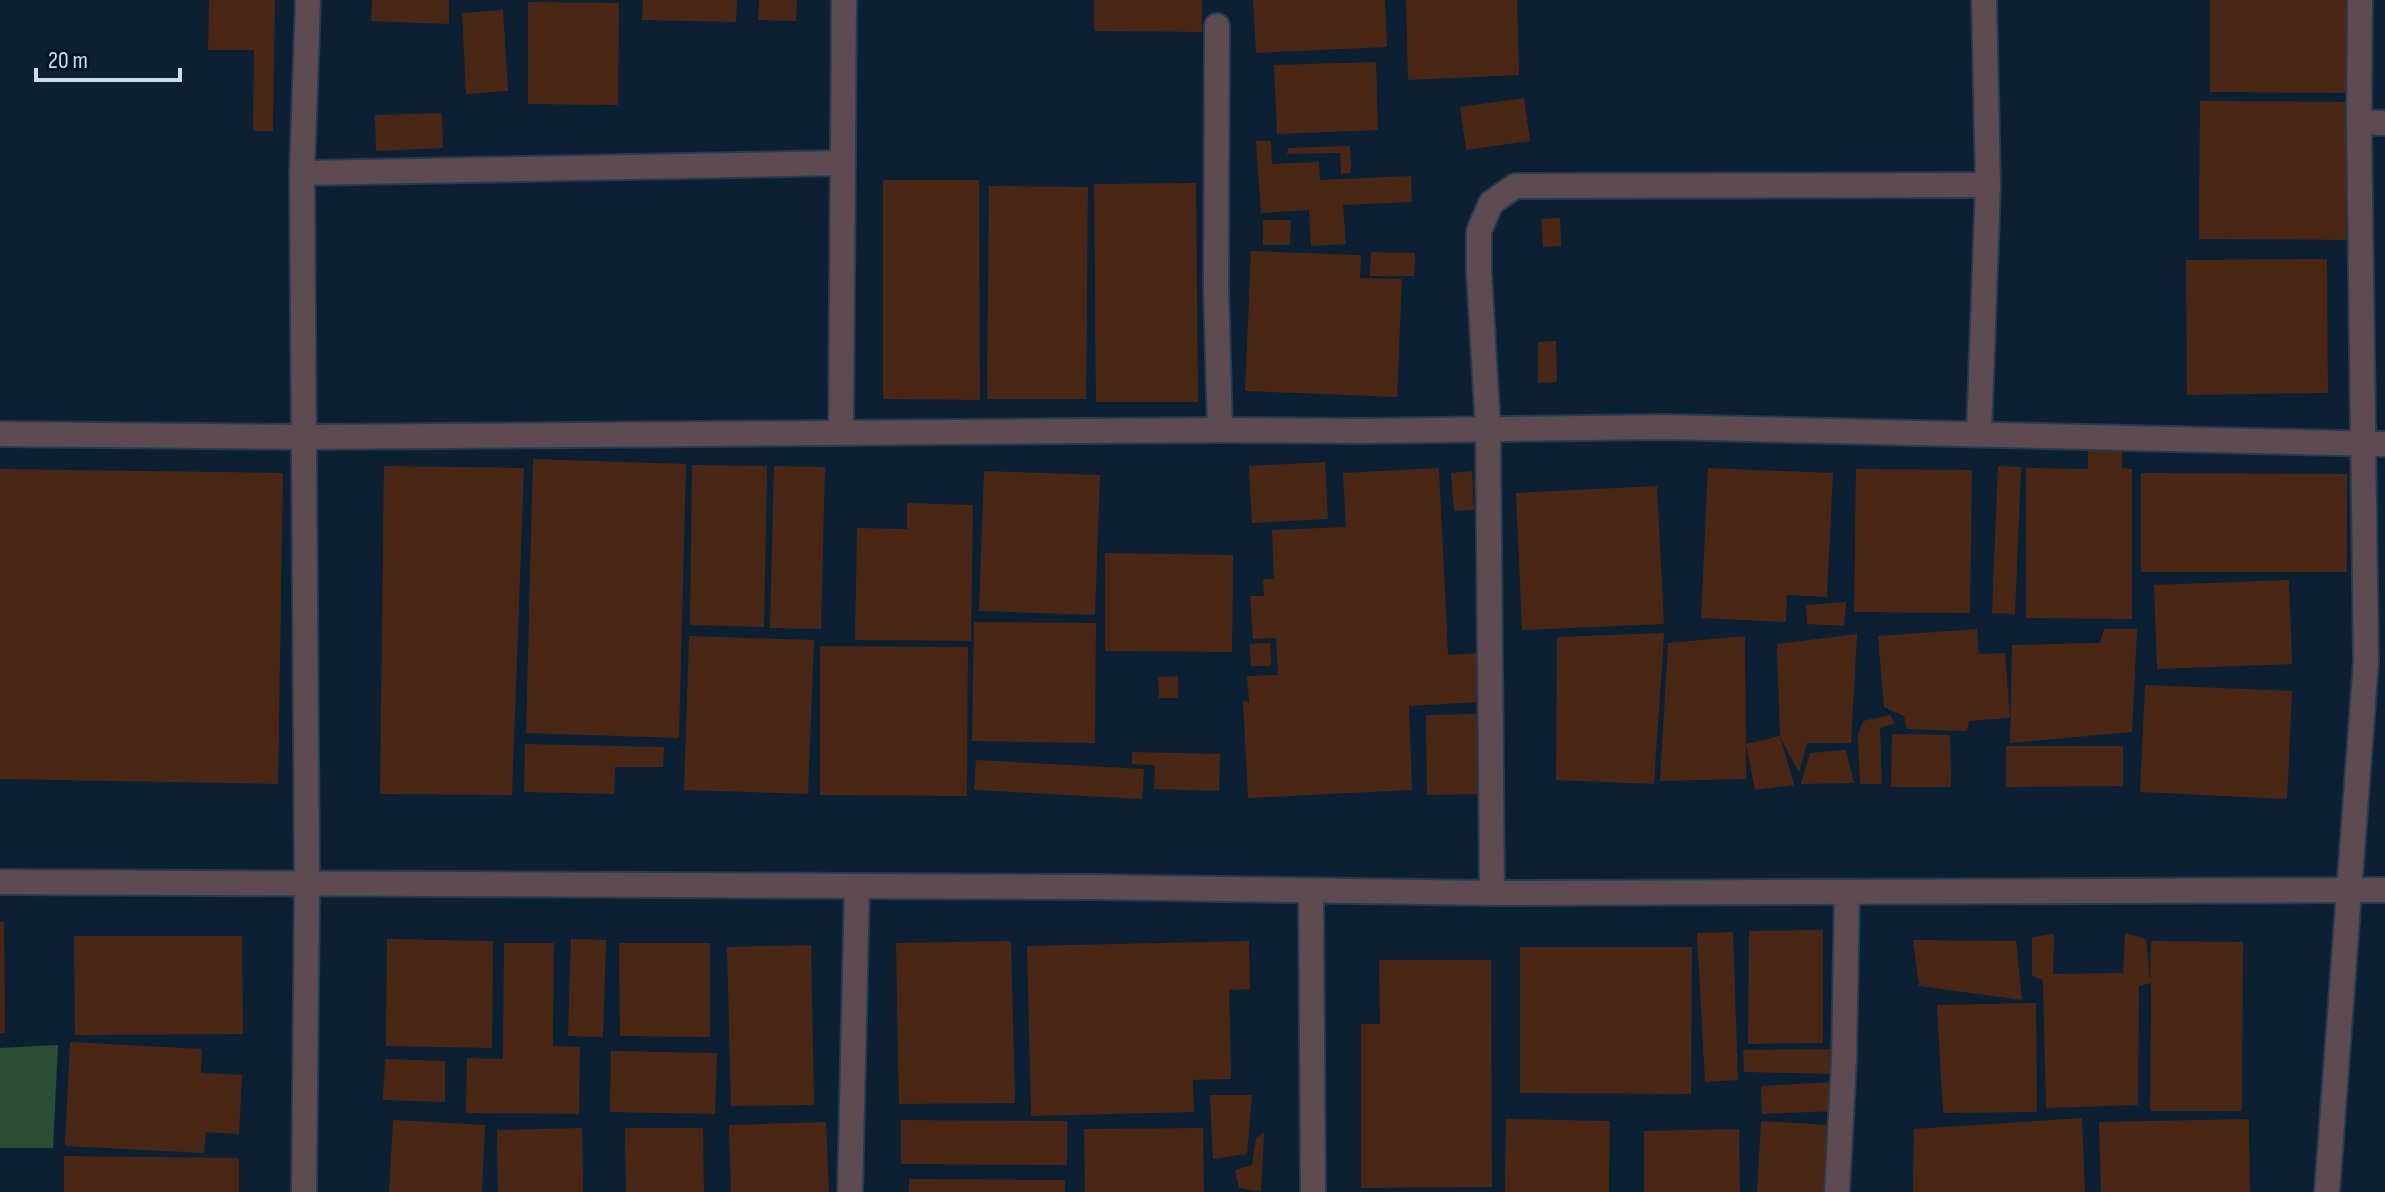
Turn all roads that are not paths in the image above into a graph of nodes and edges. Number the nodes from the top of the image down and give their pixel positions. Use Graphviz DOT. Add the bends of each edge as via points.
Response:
graph roads {
  1 [pos="308,0"];
  2 [pos="844,0"];
  3 [pos="1984,0"];
  4 [pos="2360,0"];
  5 [pos="1217,26"];
  6 [pos="2359,122"];
  7 [pos="2385,123"];
  8 [pos="843,163"];
  9 [pos="302,173"];
  10 [pos="1988,185"];
  11 [pos="1488,428"];
  12 [pos="1220,430"];
  13 [pos="841,432"];
  14 [pos="0,434"];
  15 [pos="1979,434"];
  16 [pos="303,437"];
  17 [pos="2374,444"];
  18 [pos="0,882"];
  19 [pos="307,885"];
  20 [pos="857,887"];
  21 [pos="2385,890"];
  22 [pos="2350,891"];
  23 [pos="1311,892"];
  24 [pos="1492,893"];
  25 [pos="1847,893"];
  26 [pos="304,1192"];
  27 [pos="850,1192"];
  28 [pos="1313,1192"];
  29 [pos="1837,1192"];
  30 [pos="2327,1192"];
  1 -- 9 [label="street"];
  2 -- 8 [label="street"];
  3 -- 10 [label="street"];
  4 -- 6 [label="street"];
  5 -- 12 [label="street"];
  6 -- 7 [label="street"];
  6 -- 17 [label="street"];
  8 -- 9 [label="street"];
  8 -- 13 [label="street"];
  9 -- 16 [label="street"];
  10 -- 11 [label="street" via="1515,186 1491,203 1479,231"];
  10 -- 15 [label="street"];
  11 -- 12 [label="street"];
  11 -- 15 [label="street"];
  11 -- 24 [label="street"];
  12 -- 13 [label="street"];
  13 -- 16 [label="street"];
  14 -- 16 [label="street"];
  15 -- 17 [label="street"];
  16 -- 19 [label="street"];
  17 -- 22 [label="street"];
  18 -- 19 [label="street"];
  19 -- 20 [label="street"];
  19 -- 26 [label="street"];
  20 -- 23 [label="street"];
  20 -- 27 [label="street"];
  21 -- 22 [label="street"];
  22 -- 25 [label="street"];
  22 -- 30 [label="street"];
  23 -- 24 [label="street"];
  23 -- 28 [label="street"];
  24 -- 25 [label="street"];
  25 -- 29 [label="street"];
}
